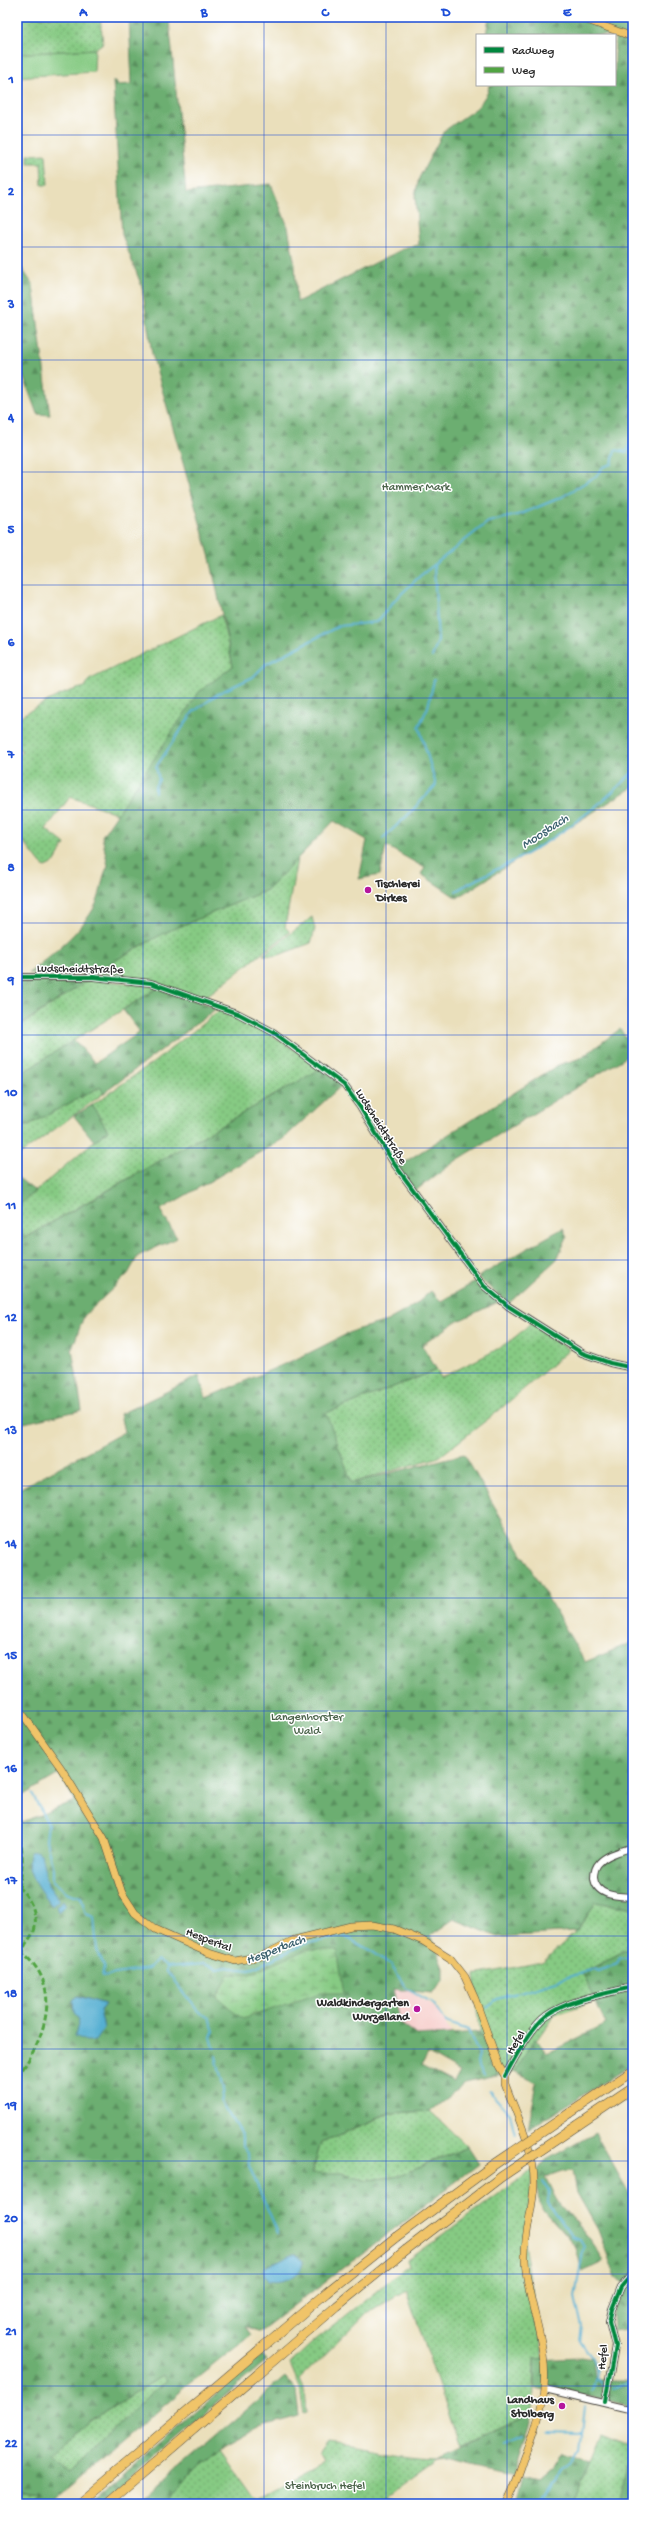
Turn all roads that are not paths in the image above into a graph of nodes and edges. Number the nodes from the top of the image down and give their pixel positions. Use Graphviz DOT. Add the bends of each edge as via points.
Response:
graph roads {
  1 [pos="579,17"];
  2 [pos="633,37"];
  3 [pos="17,977"];
  4 [pos="633,1368"];
  5 [pos="17,1706"];
  6 [pos="633,1847"];
  7 [pos="633,1897"];
  8 [pos="633,1987"];
  9 [pos="633,2071"];
  10 [pos="505,2076"];
  11 [pos="633,2088"];
  12 [pos="633,2273"];
  13 [pos="546,2389"];
  14 [pos="605,2402"];
  15 [pos="633,2410"];
  16 [pos="78,2504"];
  17 [pos="107,2504"];
  18 [pos="506,2504"];
  1 -- 2 [label="main road"];
  3 -- 4 [label="street, Ludscheidtstraße" via="93,977 151,983 239,1014 273,1032 344,1085 395,1165 484,1286 508,1306 592,1358"];
  5 -- 10 [label="main road, Hespertal" via="61,1768 104,1838 122,1893 135,1913 155,1929 209,1953 235,1961 262,1956 294,1940 351,1926 372,1925 394,1929 423,1941 450,1958 464,1977"];
  6 -- 7 [label="street" via="612,1854 599,1863 594,1877 597,1886 607,1894"];
  8 -- 10 [label="street, Hefel" via="569,2005 545,2016 534,2028"];
  9 -- 16 [label="highway, bridge" via="485,2170 396,2237 332,2288"];
  10 -- 13 [label="main road" via="505,2084 525,2136 534,2169 534,2186 525,2234 525,2260 533,2313 543,2355"];
  11 -- 17 [label="highway, bridge" via="501,2177 406,2250"];
  12 -- 14 [label="street, Hefel" via="621,2286 609,2322 615,2346"];
  13 -- 14 [label="street"];
  13 -- 18 [label="main road" via="541,2412"];
  14 -- 15 [label="street"];
}
